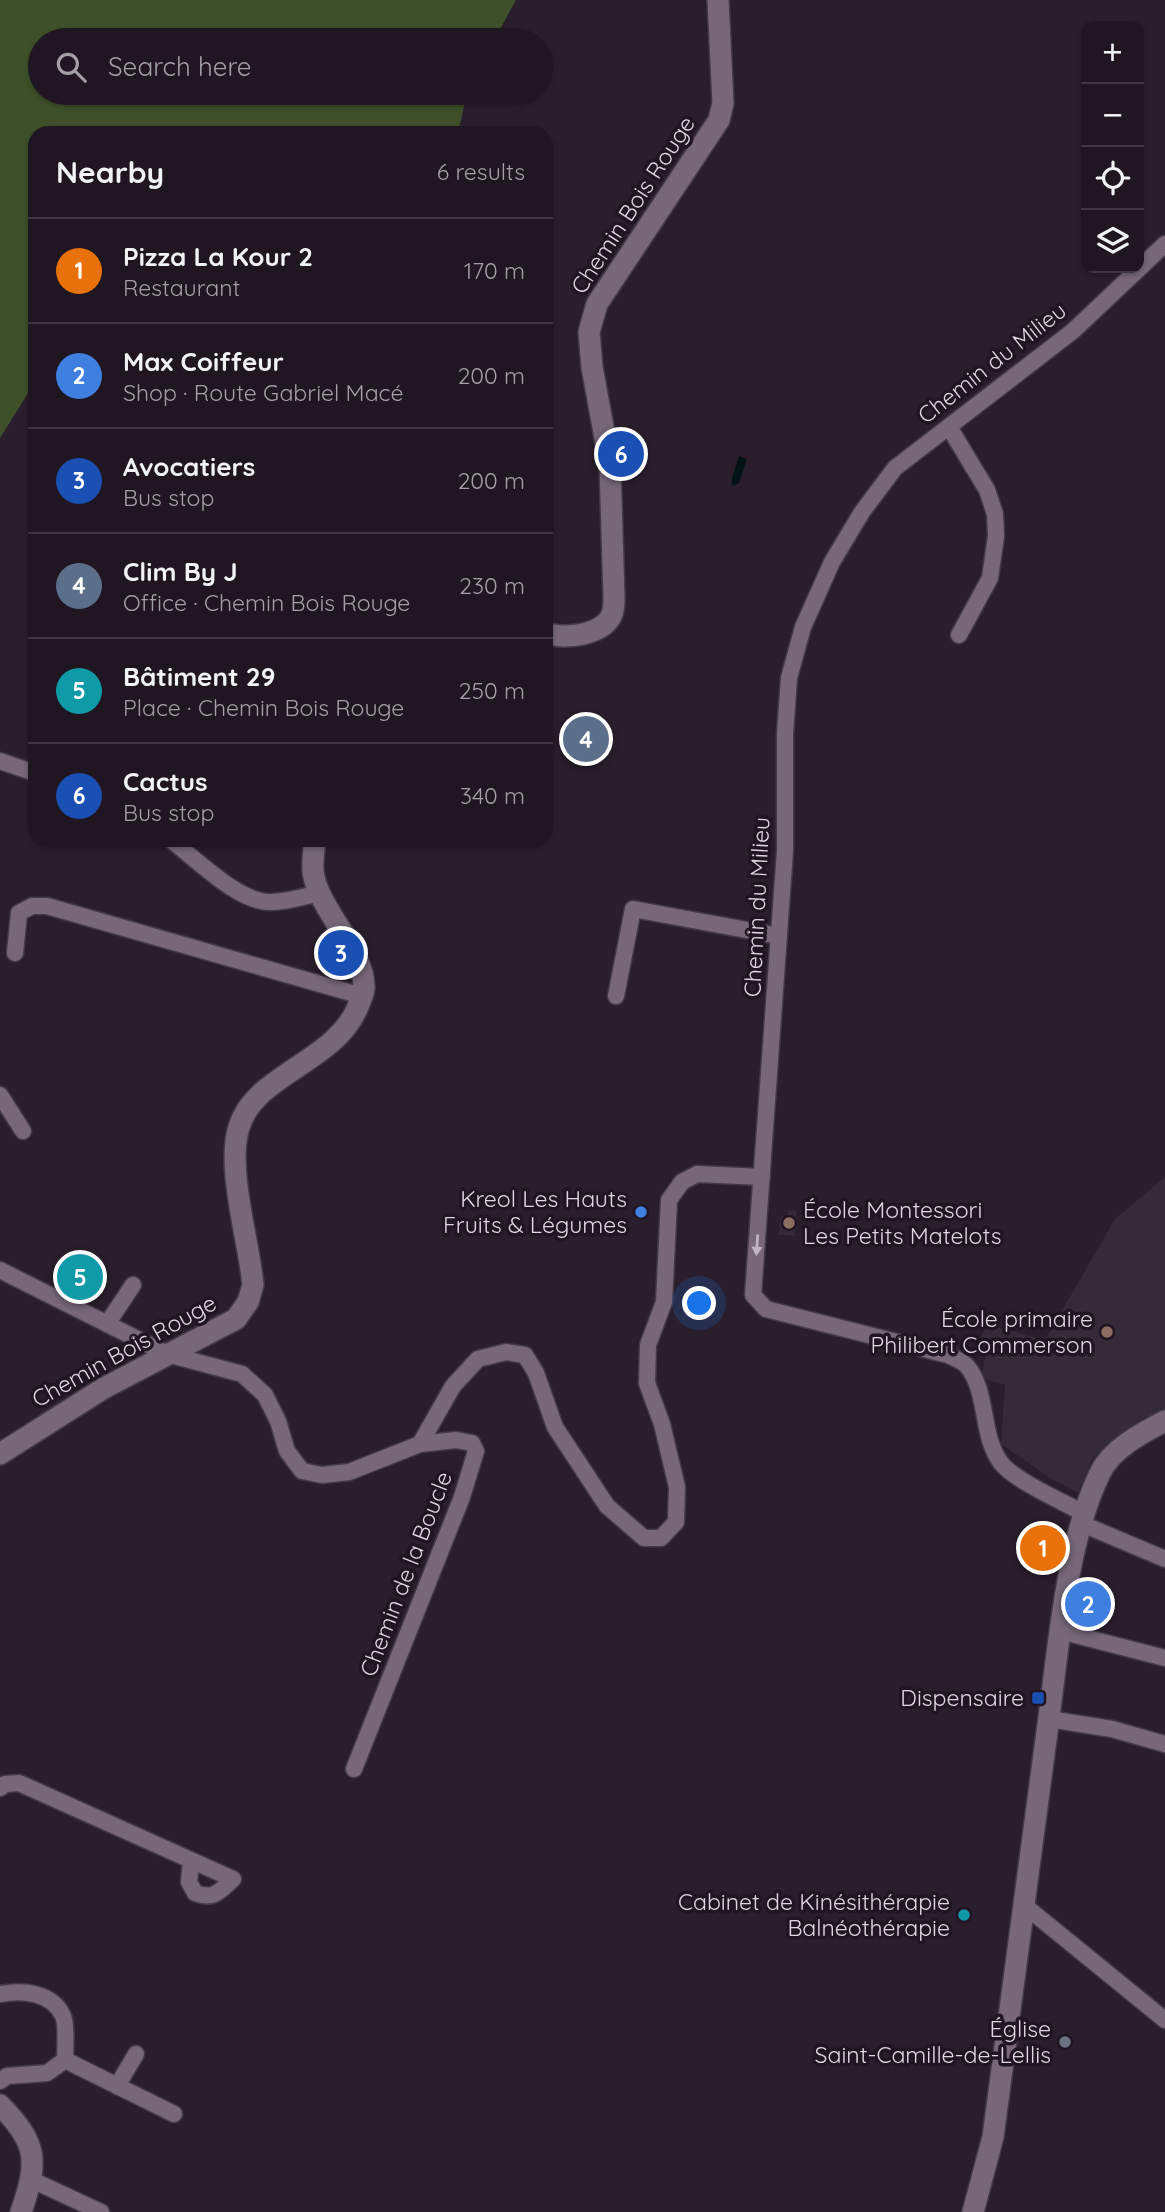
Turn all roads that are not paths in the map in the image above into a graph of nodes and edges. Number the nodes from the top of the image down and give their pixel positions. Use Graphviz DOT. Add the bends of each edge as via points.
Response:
graph roads {
  1 [pos="718,0"];
  2 [pos="1165,244"];
  3 [pos="949,427"];
  4 [pos="959,635"];
  5 [pos="553,636"];
  6 [pos="0,761"];
  7 [pos="28,771"];
  8 [pos="180,847"];
  9 [pos="315,847"];
  10 [pos="320,893"];
  11 [pos="779,936"];
  12 [pos="15,953"];
  13 [pos="362,996"];
  14 [pos="616,996"];
  15 [pos="0,1094"];
  16 [pos="23,1131"];
  17 [pos="762,1177"];
  18 [pos="0,1270"];
  19 [pos="133,1285"];
  20 [pos="107,1324"];
  21 [pos="167,1354"];
  22 [pos="1165,1421"];
  23 [pos="420,1444"];
  24 [pos="0,1454"];
  25 [pos="1084,1519"];
  26 [pos="1165,1559"];
  27 [pos="1060,1631"];
  28 [pos="1165,1658"];
  29 [pos="1049,1719"];
  30 [pos="1165,1744"];
  31 [pos="354,1769"];
  32 [pos="0,1788"];
  33 [pos="191,1861"];
  34 [pos="1024,1906"];
  35 [pos="0,1994"];
  36 [pos="1165,2020"];
  37 [pos="136,2054"];
  38 [pos="65,2060"];
  39 [pos="0,2081"];
  40 [pos="117,2086"];
  41 [pos="0,2105"];
  42 [pos="174,2114"];
  43 [pos="32,2180"];
  44 [pos="21,2212"];
  45 [pos="102,2212"];
  46 [pos="973,2212"];
  1 -- 5 [label="street, Chemin Bois Rouge" via="723,103 719,120 597,304 589,332 610,465 611,615 603,626 571,637"];
  2 -- 3 [label="street, Chemin du Milieu" via="1073,331"];
  3 -- 4 [label="street" via="975,468 995,514 990,578"];
  3 -- 11 [label="street, Chemin du Milieu" via="895,468 862,512 832,562 803,627 789,678"];
  6 -- 7 [label="street"];
  8 -- 10 [label="street" via="254,900 271,903"];
  9 -- 10 [label="street" via="313,876"];
  10 -- 13 [label="street" via="355,955"];
  11 -- 14 [label="street" via="633,909"];
  11 -- 17 [label="street, Chemin du Milieu"];
  12 -- 13 [label="street" via="19,913 32,906 47,906"];
  13 -- 21 [label="street, Chemin Bois Rouge" via="342,1034 258,1096 245,1113 236,1141 236,1173 253,1285 248,1303 236,1319"];
  15 -- 16 [label="street"];
  17 -- 23 [label="street, Chemin de la Boucle" via="697,1174 682,1182 669,1200 664,1302 648,1345 647,1383 677,1487 676,1522 661,1538 644,1538 607,1506 555,1427 525,1355 506,1352 478,1359 453,1386"];
  17 -- 25 [label="street, Chemin du Milieu, one-way" via="753,1295 761,1305 948,1355 966,1364 1002,1465"];
  18 -- 20 [label="street"];
  19 -- 20 [label="street"];
  20 -- 21 [label="street"];
  21 -- 23 [label="street, Chemin de la Boucle" via="242,1374 265,1395 287,1451 302,1471 322,1475 349,1472"];
  21 -- 24 [label="street, Chemin Bois Rouge"];
  22 -- 25 [label="street" via="1107,1461"];
  23 -- 31 [label="street, Chemin de la Boucle" via="456,1440 472,1443 476,1451"];
  25 -- 26 [label="street"];
  25 -- 27 [label="street"];
  27 -- 28 [label="street"];
  27 -- 29 [label="street"];
  29 -- 30 [label="street"];
  29 -- 34 [label="street"];
  32 -- 33 [label="street" via="19,1783"];
  34 -- 36 [label="street"];
  34 -- 46 [label="street" via="993,2137"];
  35 -- 38 [label="street" via="17,1991 48,1997 64,2017"];
  37 -- 40 [label="street"];
  38 -- 39 [label="street" via="47,2073 6,2076"];
  38 -- 40 [label="street"];
  40 -- 42 [label="street"];
  41 -- 43 [label="street" via="31,2152"];
  43 -- 44 [label="street"];
  43 -- 45 [label="street"];
}
